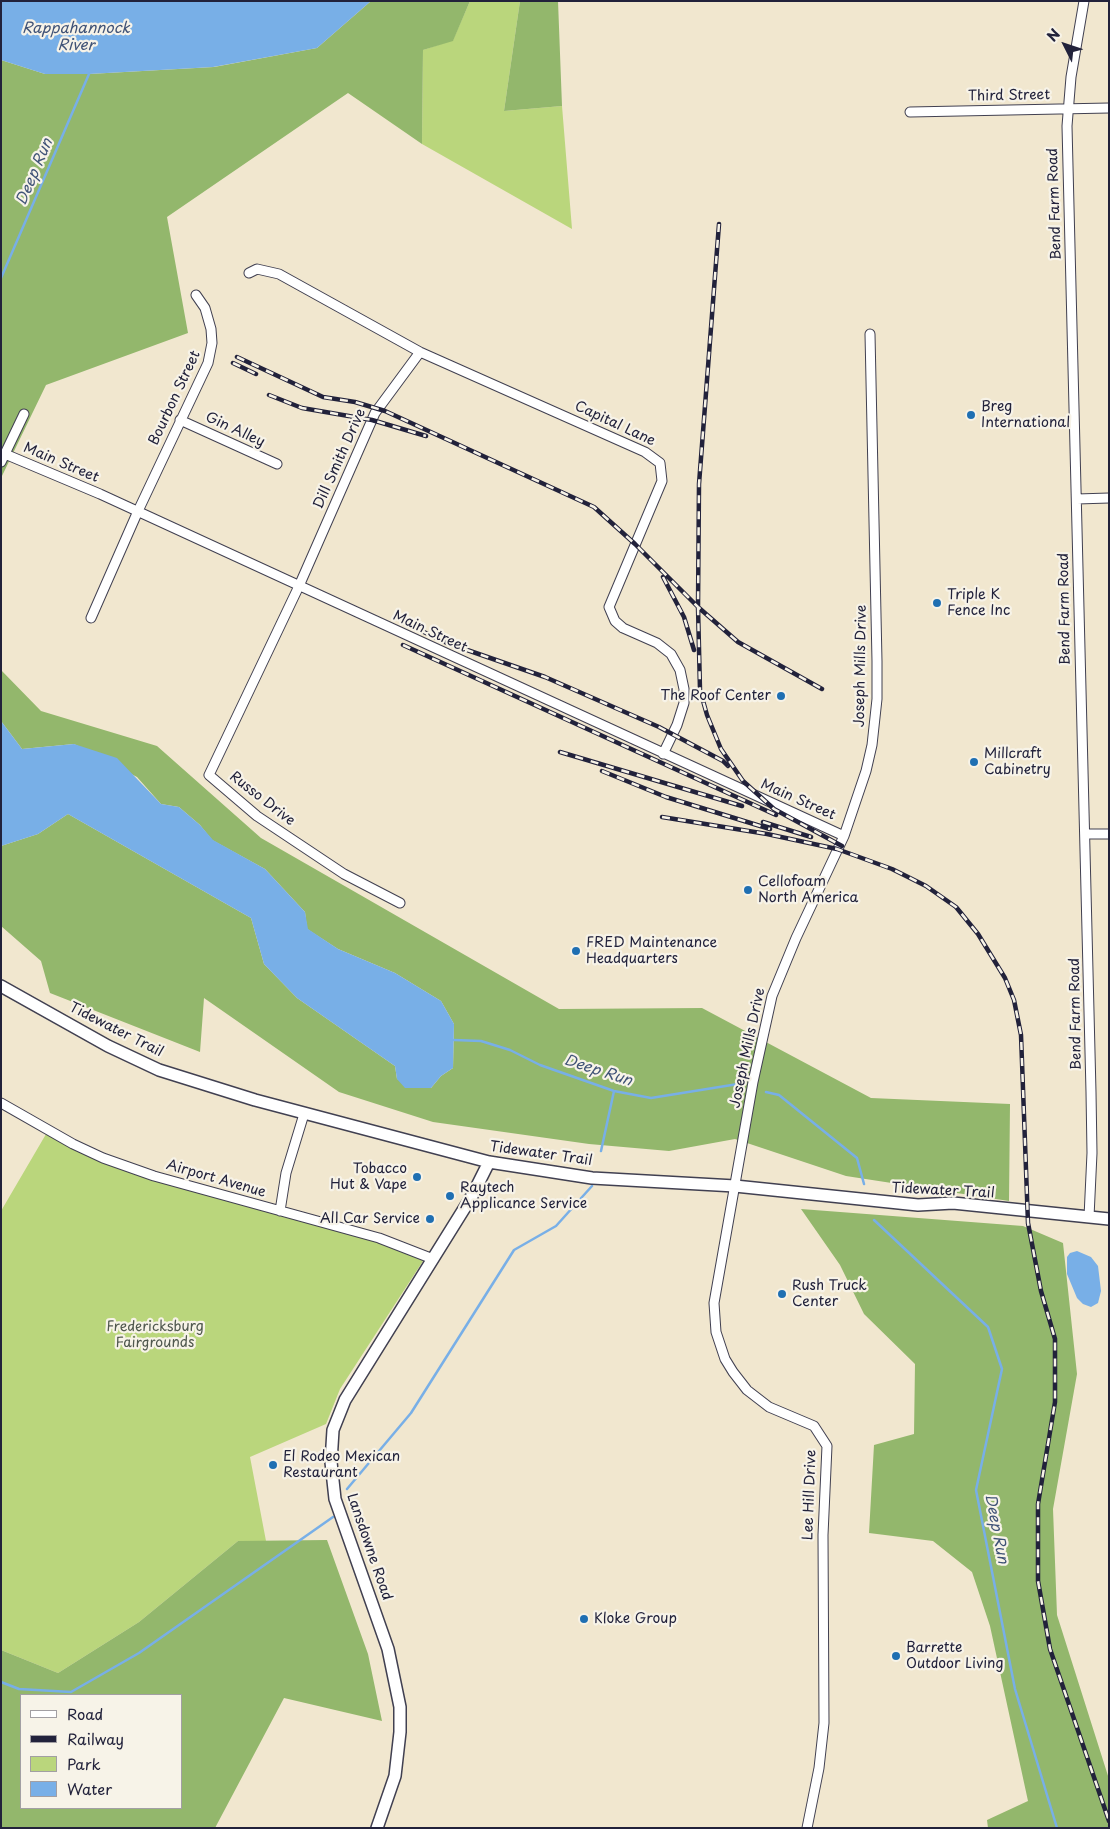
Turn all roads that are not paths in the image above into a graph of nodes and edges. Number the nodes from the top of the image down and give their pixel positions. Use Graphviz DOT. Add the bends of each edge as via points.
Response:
graph roads {
  1 [pos="1084,1"];
  2 [pos="1109,108"];
  3 [pos="1067,109"];
  4 [pos="910,112"];
  5 [pos="249,273"];
  6 [pos="196,295"];
  7 [pos="870,334"];
  8 [pos="420,352"];
  9 [pos="24,414"];
  10 [pos="180,420"];
  11 [pos="3,458"];
  12 [pos="277,464"];
  13 [pos="1109,498"];
  14 [pos="1077,499"];
  15 [pos="138,512"];
  16 [pos="299,586"];
  17 [pos="91,618"];
  18 [pos="663,754"];
  19 [pos="1085,834"];
  20 [pos="1109,834"];
  21 [pos="844,836"];
  22 [pos="400,903"];
  23 [pos="1,986"];
  24 [pos="1,1103"];
  25 [pos="304,1114"];
  26 [pos="489,1162"];
  27 [pos="735,1186"];
  28 [pos="280,1211"];
  29 [pos="1089,1218"];
  30 [pos="1109,1219"];
  31 [pos="432,1259"];
  32 [pos="377,1828"];
  33 [pos="807,1828"];
  1 -- 3 [label="street, Bend Farm Road"];
  2 -- 3 [label="street, Third Street"];
  3 -- 4 [label="street, Third Street"];
  3 -- 14 [label="street, Bend Farm Road"];
  5 -- 8 [label="street, Capital Lane" via="257,269 279,274"];
  6 -- 10 [label="street, Bourbon Street" via="209,318 211,352"];
  7 -- 21 [label="street, Joseph Mills Drive" via="877,699 866,771"];
  8 -- 16 [label="street, Dill Smith Drive" via="375,413"];
  8 -- 18 [label="street, Capital Lane" via="645,452 660,463 662,481 610,607 623,628 657,643 670,654 680,670 684,703"];
  9 -- 11 [label="street"];
  10 -- 12 [label="street, Gin Alley"];
  10 -- 15 [label="street, Bourbon Street"];
  11 -- 15 [label="street, Main Street"];
  13 -- 14 [label="street"];
  14 -- 19 [label="street, Bend Farm Road"];
  15 -- 16 [label="street, Main Street"];
  15 -- 17 [label="street, Bourbon Street"];
  16 -- 18 [label="street, Main Street"];
  16 -- 22 [label="street, Russo Drive" via="209,774 257,816 344,874"];
  18 -- 21 [label="street, Main Street"];
  19 -- 20 [label="street"];
  19 -- 29 [label="street, Bend Farm Road" via="1092,1153"];
  21 -- 27 [label="street, Joseph Mills Drive" via="772,996"];
  23 -- 25 [label="main road, Tidewater Trail" via="108,1046 152,1066"];
  24 -- 28 [label="street, Airport Avenue" via="103,1158 154,1176"];
  25 -- 26 [label="main road, Tidewater Trail"];
  25 -- 28 [label="street" via="286,1173"];
  26 -- 27 [label="main road, Tidewater Trail" via="592,1178"];
  26 -- 31 [label="main road, Lansdowne Road" via="472,1196"];
  27 -- 29 [label="main road, Tidewater Trail" via="864,1201 918,1205 953,1203"];
  27 -- 33 [label="street, Lee Hill Drive" via="714,1303 720,1346 733,1372 747,1390 770,1407 814,1426 827,1446 823,1535 824,1723"];
  28 -- 31 [label="street, Airport Avenue" via="400,1245"];
  29 -- 30 [label="main road, Tidewater Trail"];
  31 -- 32 [label="main road, Lansdowne Road" via="345,1400 332,1444 335,1499 388,1649 400,1707 396,1776"];
}
